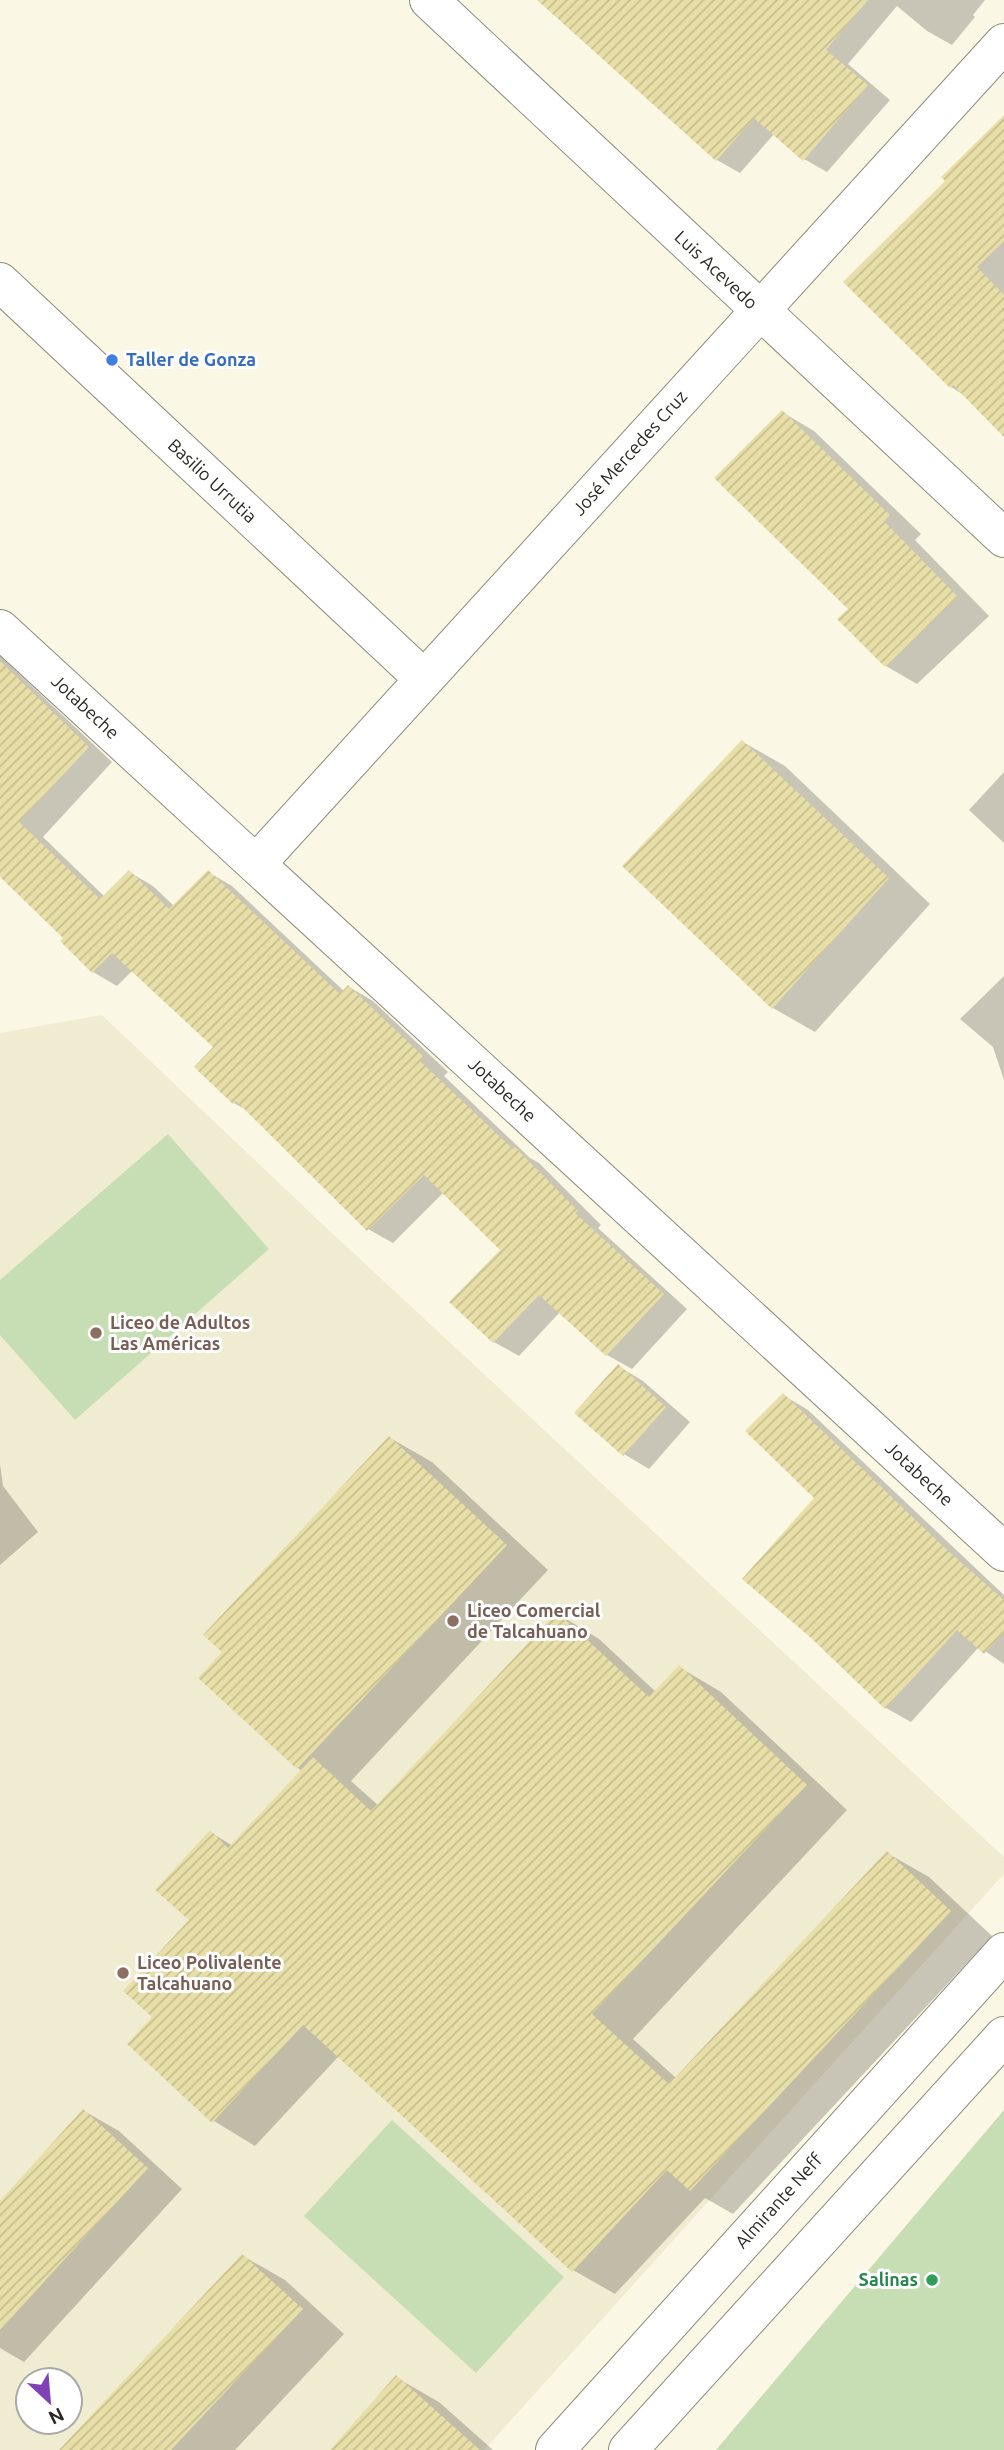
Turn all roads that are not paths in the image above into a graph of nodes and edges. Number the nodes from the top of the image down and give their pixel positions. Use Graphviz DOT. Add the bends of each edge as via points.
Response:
graph roads {
  1 [pos="429,0"];
  2 [pos="1004,43"];
  3 [pos="0,282"];
  4 [pos="760,311"];
  5 [pos="1004,538"];
  6 [pos="0,629"];
  7 [pos="424,679"];
  8 [pos="256,864"];
  9 [pos="1004,1552"];
  10 [pos="1004,1952"];
  11 [pos="1004,2036"];
  12 [pos="555,2450"];
  13 [pos="628,2450"];
  1 -- 4 [label="street, Luis Acevedo"];
  2 -- 4 [label="street, José Mercedes Cruz"];
  3 -- 7 [label="street, Basilio Urrutia"];
  4 -- 5 [label="street, Luis Acevedo"];
  4 -- 7 [label="street, José Mercedes Cruz"];
  6 -- 8 [label="street, Jotabeche"];
  7 -- 8 [label="street, José Mercedes Cruz"];
  8 -- 9 [label="street, Jotabeche"];
  10 -- 12 [label="street, Almirante Neff"];
  11 -- 13 [label="street"];
}
